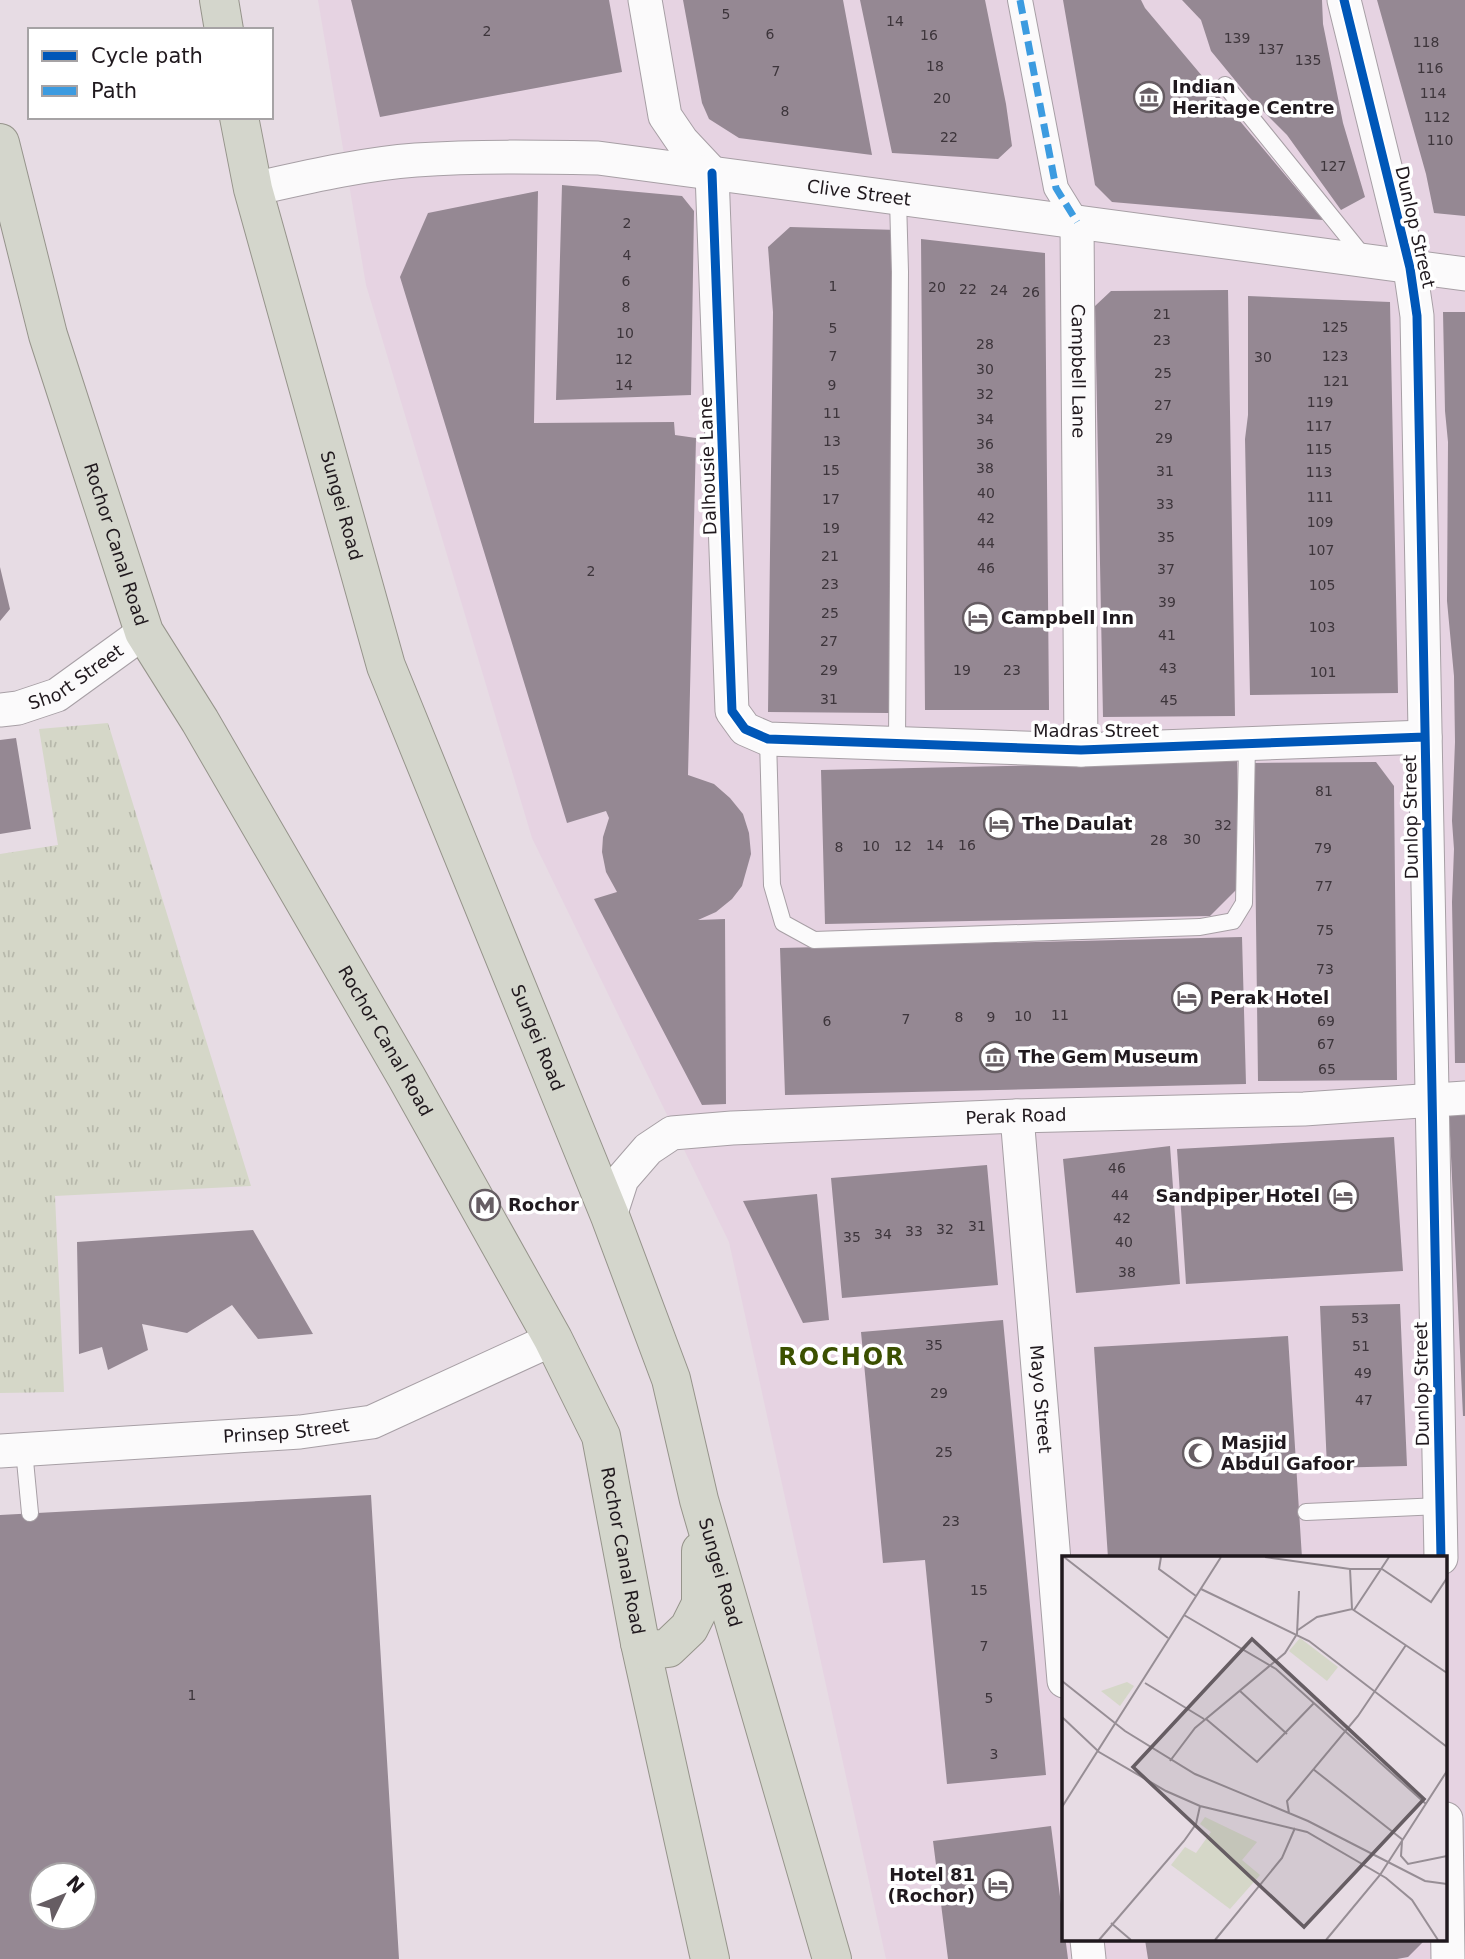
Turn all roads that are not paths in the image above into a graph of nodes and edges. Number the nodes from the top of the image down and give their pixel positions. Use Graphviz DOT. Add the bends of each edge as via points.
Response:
graph roads {
  1 [pos="219,0"];
  2 [pos="645,0"];
  3 [pos="668,0"];
  4 [pos="1020,0"];
  5 [pos="1344,0"];
  6 [pos="224,28"];
  7 [pos="1224,85"];
  8 [pos="239,119"];
  9 [pos="681,141"];
  10 [pos="0,143"];
  11 [pos="712,173"];
  12 [pos="253,189"];
  13 [pos="898,199"];
  14 [pos="1077,222"];
  15 [pos="1365,259"];
  16 [pos="1410,268"];
  17 [pos="1465,274"];
  18 [pos="144,632"];
  19 [pos="0,710"];
  20 [pos="1425,737"];
  21 [pos="768,740"];
  22 [pos="897,742"];
  23 [pos="1247,744"];
  24 [pos="1081,750"];
  25 [pos="1449,1100"];
  26 [pos="1017,1116"];
  27 [pos="610,1216"];
  28 [pos="553,1339"];
  29 [pos="12,1451"];
  30 [pos="699,1500"];
  31 [pos="1440,1506"];
  32 [pos="1306,1512"];
  33 [pos="30,1513"];
  34 [pos="1441,1556"];
  35 [pos="640,1643"];
  36 [pos="1062,1657"];
  37 [pos="1087,1941"];
  38 [pos="1448,1941"];
  39 [pos="710,1959"];
  40 [pos="832,1959"];
  41 [pos="1089,1959"];
  42 [pos="1448,1959"];
  1 -- 6 [label="highway"];
  2 -- 9 [label="street" via="665,117"];
  3 -- 9 [label="street" via="687,113"];
  4 -- 14 [label="street" via="1056,188"];
  5 -- 16 [label="street, Dunlop Street"];
  7 -- 15 [label="lane"];
  8 -- 12 [label="highway, Sungei Road"];
  9 -- 11 [label="street"];
  10 -- 18 [label="highway, Rochor Canal Road" via="48,335"];
  11 -- 12 [label="street, Clive Street" via="598,158 428,160"];
  11 -- 13 [label="street, Clive Street"];
  11 -- 21 [label="street, Dalhousie Lane" via="732,711 745,729"];
  12 -- 27 [label="highway, Sungei Road" via="386,666"];
  13 -- 14 [label="street, Clive Street"];
  13 -- 22 [label="lane"];
  14 -- 15 [label="street, Clive Street"];
  14 -- 24 [label="street, Campbell Lane"];
  15 -- 16 [label="street, Clive Street"];
  16 -- 17 [label="street, Clive Street"];
  16 -- 20 [label="street, Dunlop Street" via="1417,316"];
  18 -- 19 [label="street, Short Street" via="57,695"];
  18 -- 28 [label="highway, Rochor Canal Road" via="407,1078"];
  20 -- 23 [label="street, Madras Street"];
  20 -- 25 [label="street, Dunlop Street"];
  21 -- 22 [label="street, Madras Street"];
  21 -- 23 [label="lane" via="772,885 783,923 814,940 1200,927 1233,921 1244,903"];
  22 -- 24 [label="street, Madras Street"];
  23 -- 24 [label="street, Madras Street"];
  25 -- 26 [label="street, Perak Road" via="1304,1109"];
  25 -- 31 [label="street, Dunlop Street"];
  26 -- 27 [label="street, Perak Road" via="672,1133 648,1149 622,1179"];
  26 -- 36 [label="street, Mayo Street"];
  27 -- 30 [label="highway, Sungei Road" via="671,1379"];
  28 -- 29 [label="street, Prinsep Street" via="372,1422 300,1432"];
  28 -- 35 [label="highway, Rochor Canal Road" via="601,1436"];
  29 -- 33 [label="lane"];
  30 -- 35 [label="highway" via="701,1604 690,1628 668,1648 651,1650"];
  30 -- 40 [label="highway, Sungei Road"];
  31 -- 32 [label="lane"];
  31 -- 34 [label="street, Dunlop Street"];
  35 -- 39 [label="highway, Rochor Canal Road"];
  37 -- 41 [label="street"];
  38 -- 42 [label="street"];
}
